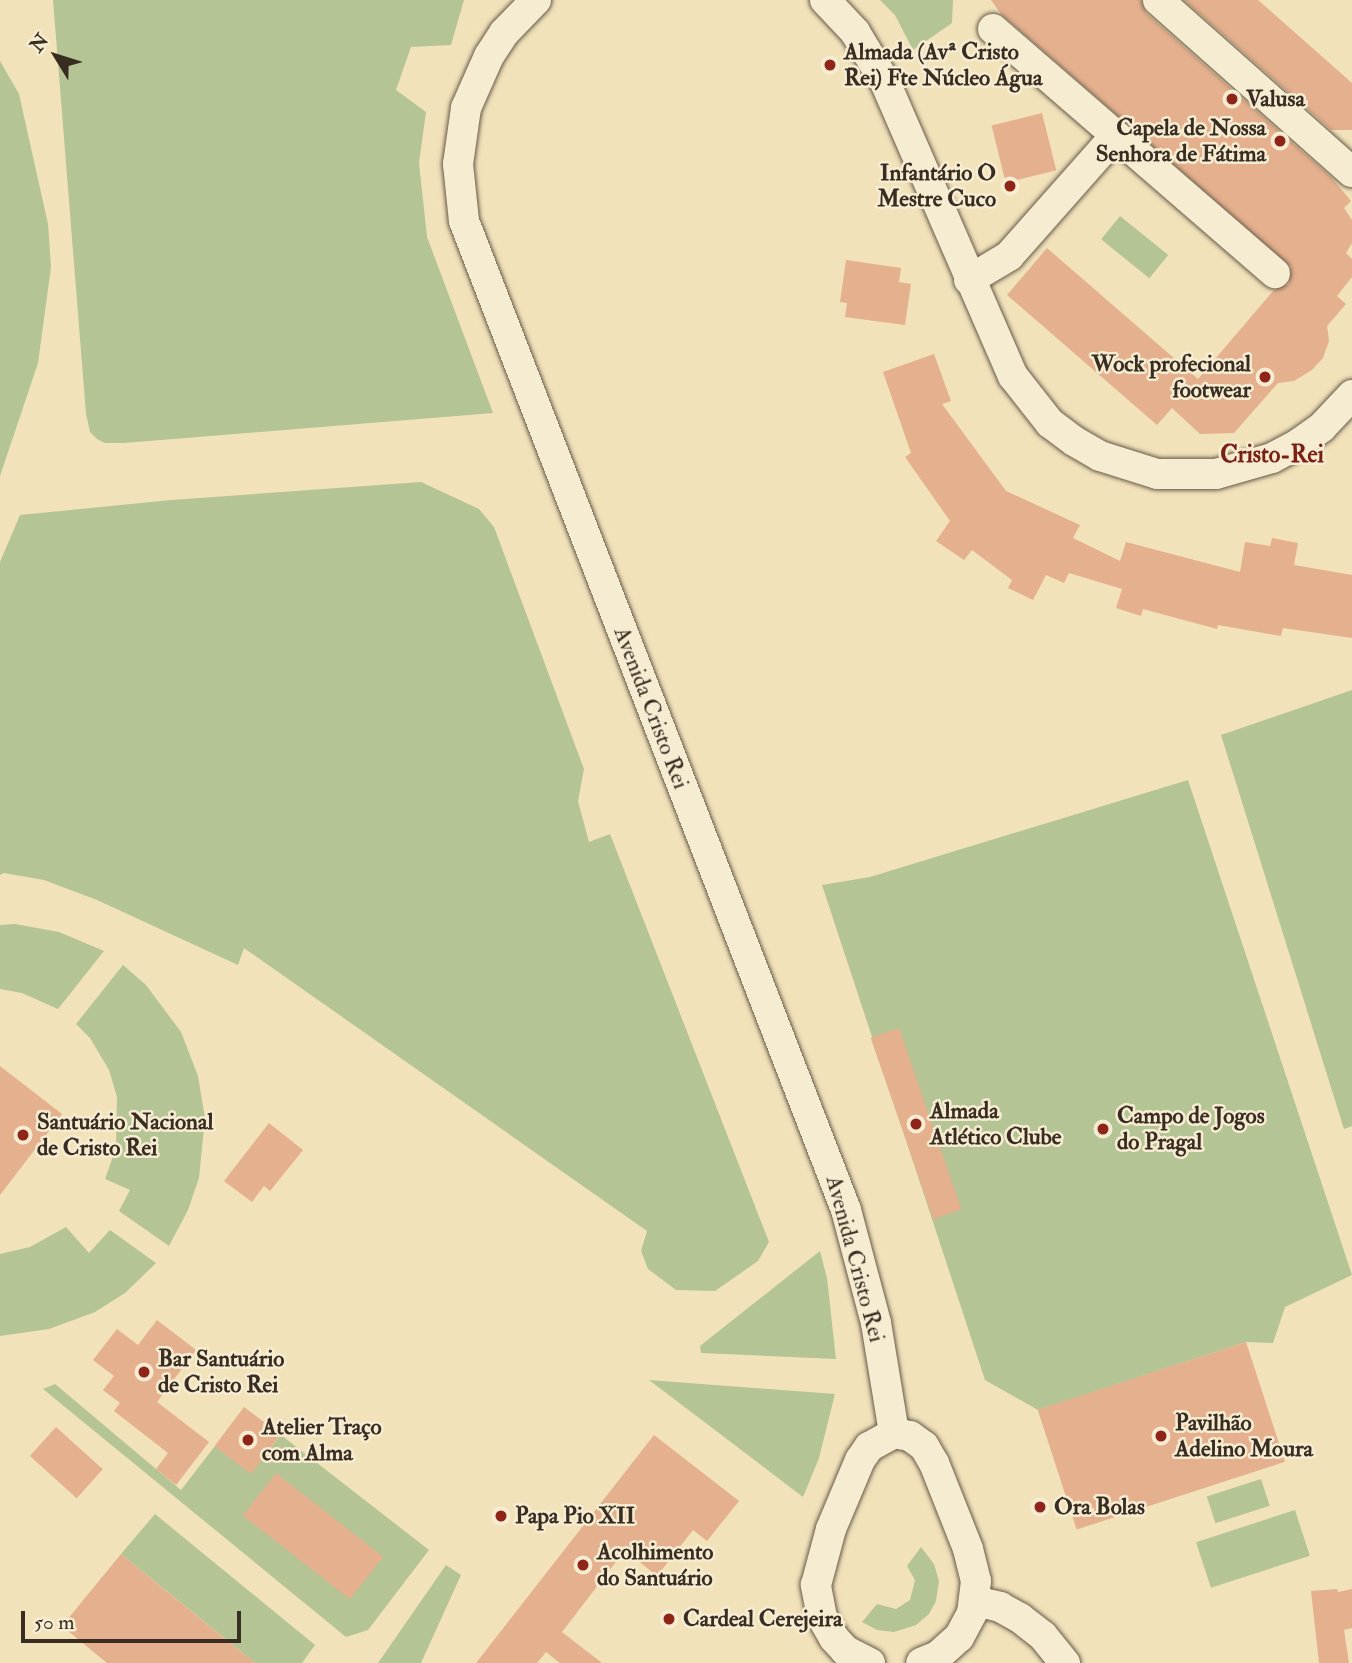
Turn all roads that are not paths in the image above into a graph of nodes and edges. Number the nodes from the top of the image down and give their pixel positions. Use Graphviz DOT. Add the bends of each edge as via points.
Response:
graph roads {
  1 [pos="536,0"];
  2 [pos="825,0"];
  3 [pos="1158,0"];
  4 [pos="993,29"];
  5 [pos="1115,136"];
  6 [pos="1352,172"];
  7 [pos="1275,273"];
  8 [pos="969,280"];
  9 [pos="1352,395"];
  10 [pos="894,1433"];
  11 [pos="975,1601"];
  12 [pos="870,1663"];
  13 [pos="921,1663"];
  14 [pos="1065,1663"];
  1 -- 10 [label="street, Avenida Cristo Rei" via="489,56 466,108 458,164 464,221 846,1210 876,1323"];
  2 -- 8 [label="street" via="872,56"];
  3 -- 6 [label="street"];
  4 -- 5 [label="street"];
  5 -- 7 [label="street"];
  5 -- 8 [label="street" via="1009,256"];
  8 -- 9 [label="street" via="1013,376 1030,401 1074,441 1128,467 1186,476 1244,468 1298,444 1322,427"];
  10 -- 11 [label="street" via="917,1441 934,1464 972,1560"];
  10 -- 12 [label="street" via="869,1447 860,1460 831,1529 816,1585 821,1618 834,1638 845,1650"];
  11 -- 13 [label="street" via="959,1637"];
  11 -- 14 [label="street" via="1020,1618 1043,1636"];
}
